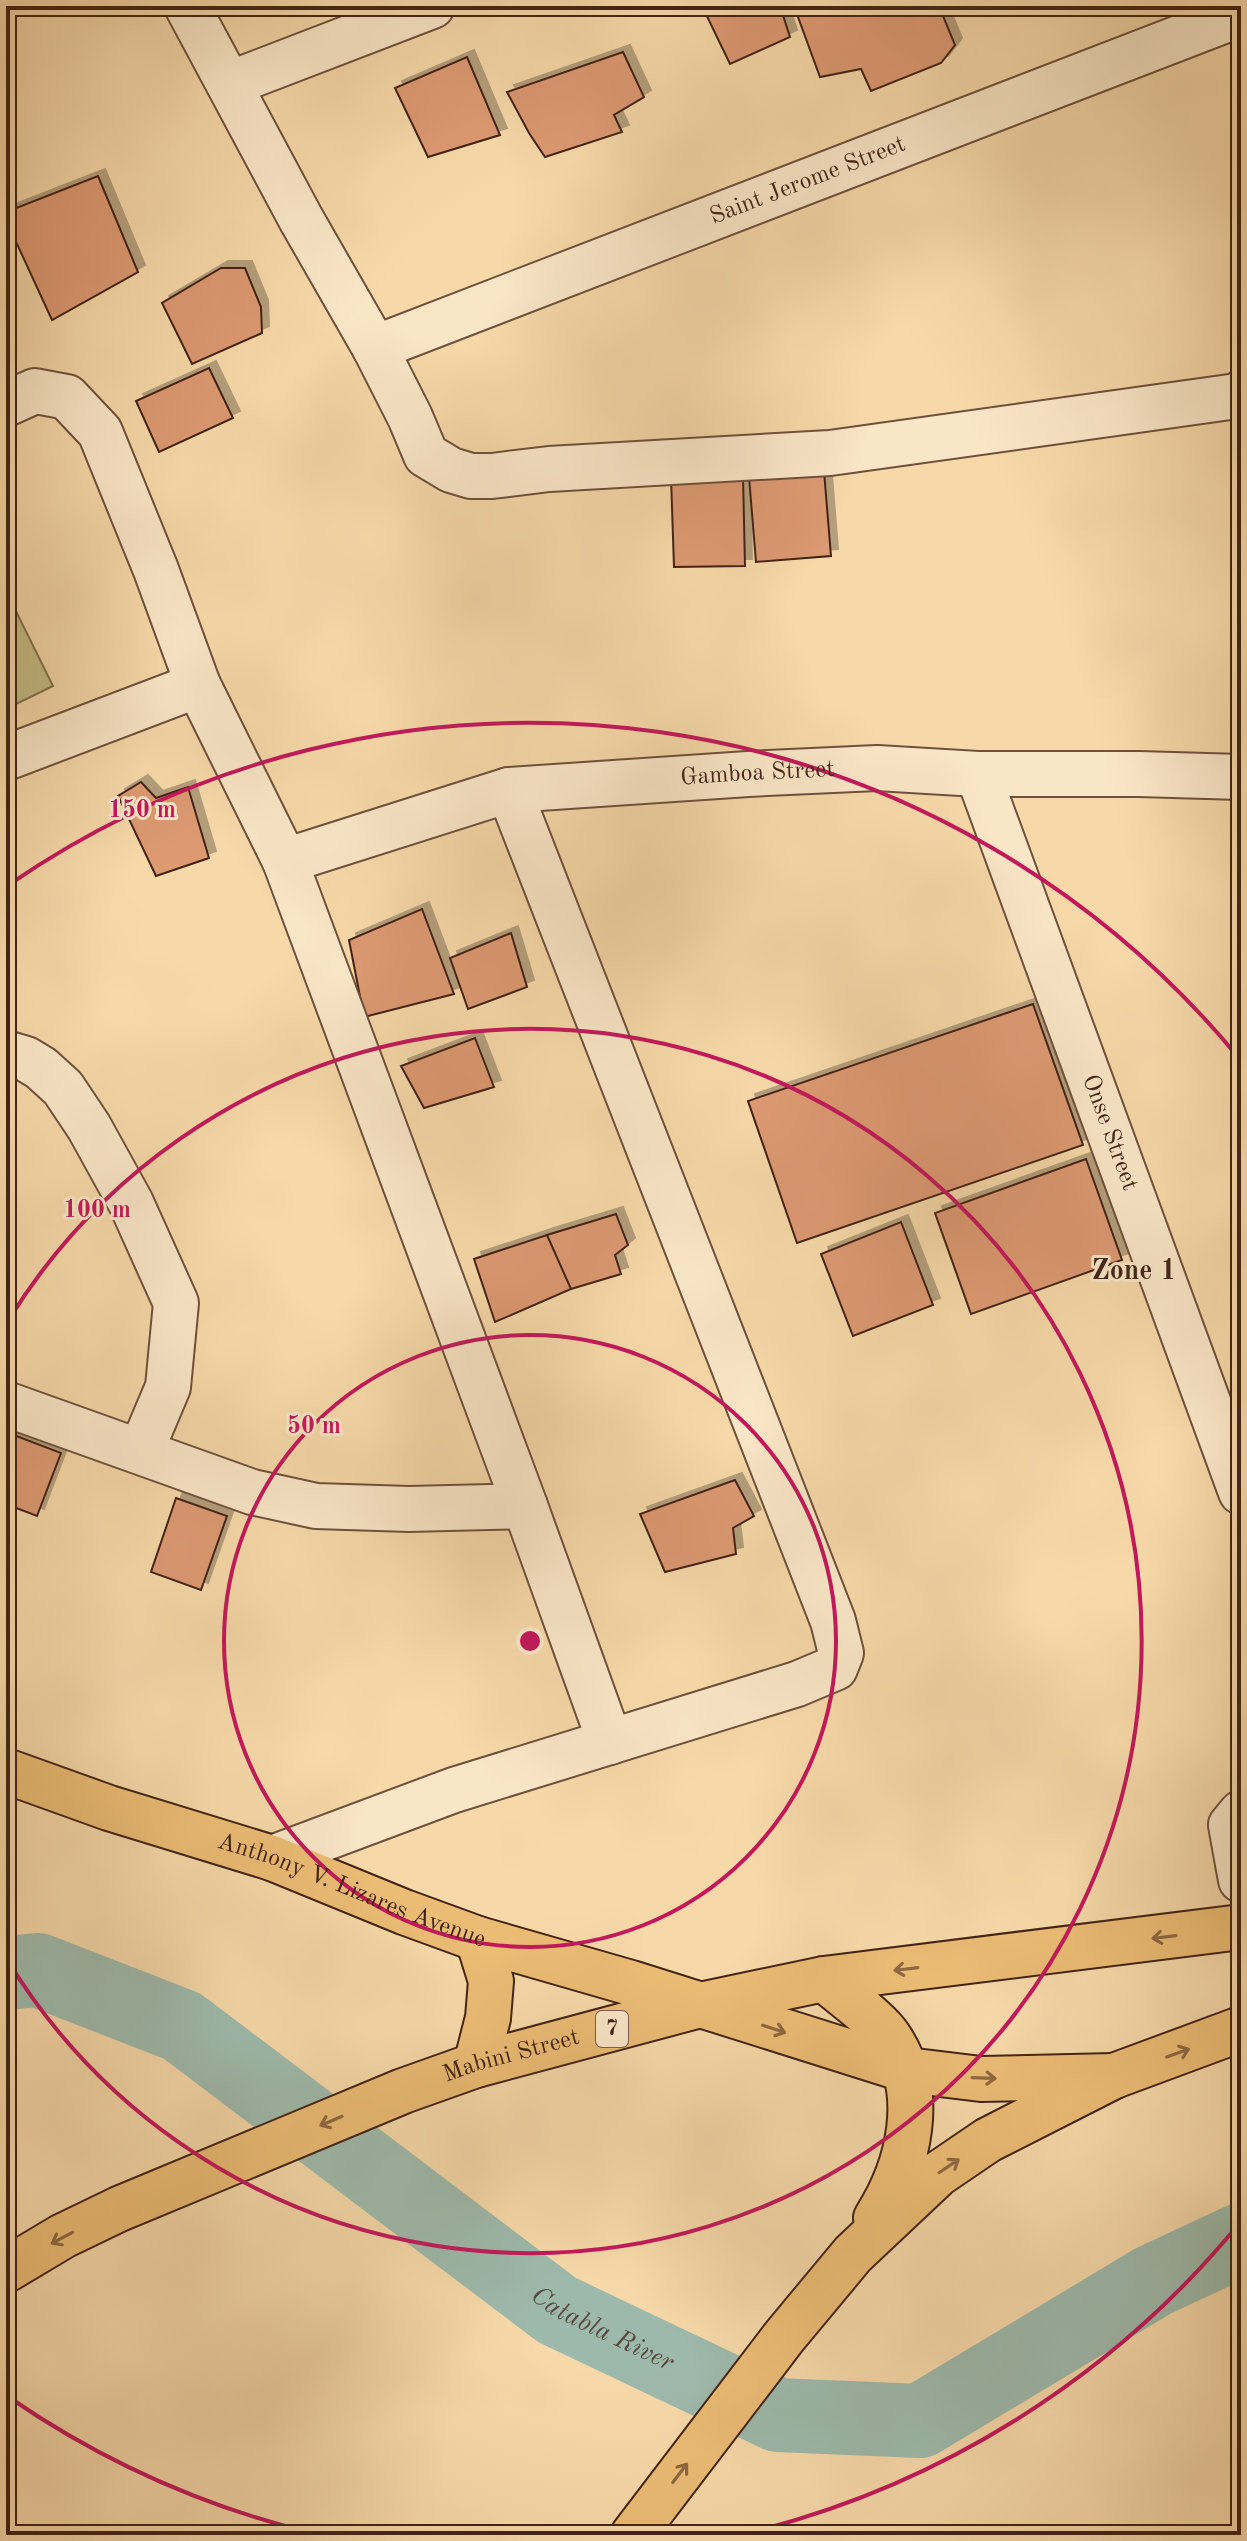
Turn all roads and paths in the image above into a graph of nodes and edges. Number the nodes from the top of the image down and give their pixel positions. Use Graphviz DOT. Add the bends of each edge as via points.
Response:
graph roads {
  1 [pos="187,6"];
  2 [pos="432,6"];
  3 [pos="1241,14"];
  4 [pos="229,84"];
  5 [pos="375,348"];
  6 [pos="1240,397"];
  7 [pos="6,404"];
  8 [pos="198,685"];
  9 [pos="6,758"];
  10 [pos="978,774"];
  11 [pos="1241,777"];
  12 [pos="509,790"];
  13 [pos="285,861"];
  14 [pos="6,1053"];
  15 [pos="6,1404"];
  16 [pos="141,1451"];
  17 [pos="1241,1492"];
  18 [pos="525,1506"];
  19 [pos="610,1742"];
  20 [pos="6,1771"];
  21 [pos="1241,1813"];
  22 [pos="272,1858"];
  23 [pos="1241,1880"];
  24 [pos="1241,1927"];
  25 [pos="478,1939"];
  26 [pos="824,1979"];
  27 [pos="700,2005"];
  28 [pos="1241,2029"];
  29 [pos="476,2065"];
  30 [pos="907,2070"];
  31 [pos="1114,2076"];
  32 [pos="853,2254"];
  33 [pos="6,2270"];
  34 [pos="633,2535"];
  1 -- 4 [label="street"];
  2 -- 4 [label="street"];
  3 -- 5 [label="street, Saint Jerome Street"];
  4 -- 5 [label="street"];
  5 -- 6 [label="street" via="426,455 471,476 830,453"];
  7 -- 8 [label="street" via="35,391 67,397 100,432"];
  8 -- 9 [label="street"];
  8 -- 13 [label="street"];
  10 -- 11 [label="street, Gamboa Street"];
  10 -- 12 [label="street, Gamboa Street" via="877,768"];
  10 -- 17 [label="street, Onse Street"];
  12 -- 13 [label="street, Gamboa Street"];
  12 -- 19 [label="street" via="840,1643 840,1660 826,1673"];
  13 -- 18 [label="street"];
  14 -- 16 [label="street" via="33,1064 63,1088 131,1203 176,1303 168,1387"];
  15 -- 16 [label="street"];
  16 -- 18 [label="street" via="252,1492 316,1506"];
  18 -- 19 [label="street"];
  19 -- 22 [label="street" via="454,1790"];
  20 -- 22 [label="main road, Anthony V. Lizares Avenue"];
  21 -- 23 [label="street" via="1231,1825"];
  22 -- 25 [label="main road, Anthony V. Lizares Avenue"];
  24 -- 26 [label="main road, Mabini Street / 7, one-way"];
  25 -- 27 [label="main road, Anthony V. Lizares Avenue"];
  25 -- 29 [label="main road" via="491,1981"];
  26 -- 27 [label="main road, Mabini Street / 7"];
  26 -- 30 [label="main road" via="888,2035"];
  27 -- 29 [label="main road, Mabini Street / 7"];
  27 -- 30 [label="main road, Anthony V. Lizares Avenue, one-way"];
  31 -- 28 [label="main road, one-way"];
  29 -- 33 [label="main road, Mabini Street / 7, one-way" via="119,2209"];
  30 -- 31 [label="main road, Anthony V. Lizares Avenue, one-way" via="981,2079"];
  30 -- 32 [label="main road" via="910,2122 903,2164 889,2198"];
  32 -- 31 [label="main road, one-way" via="938,2174 988,2140"];
  34 -- 32 [label="main road, one-way"];
}
